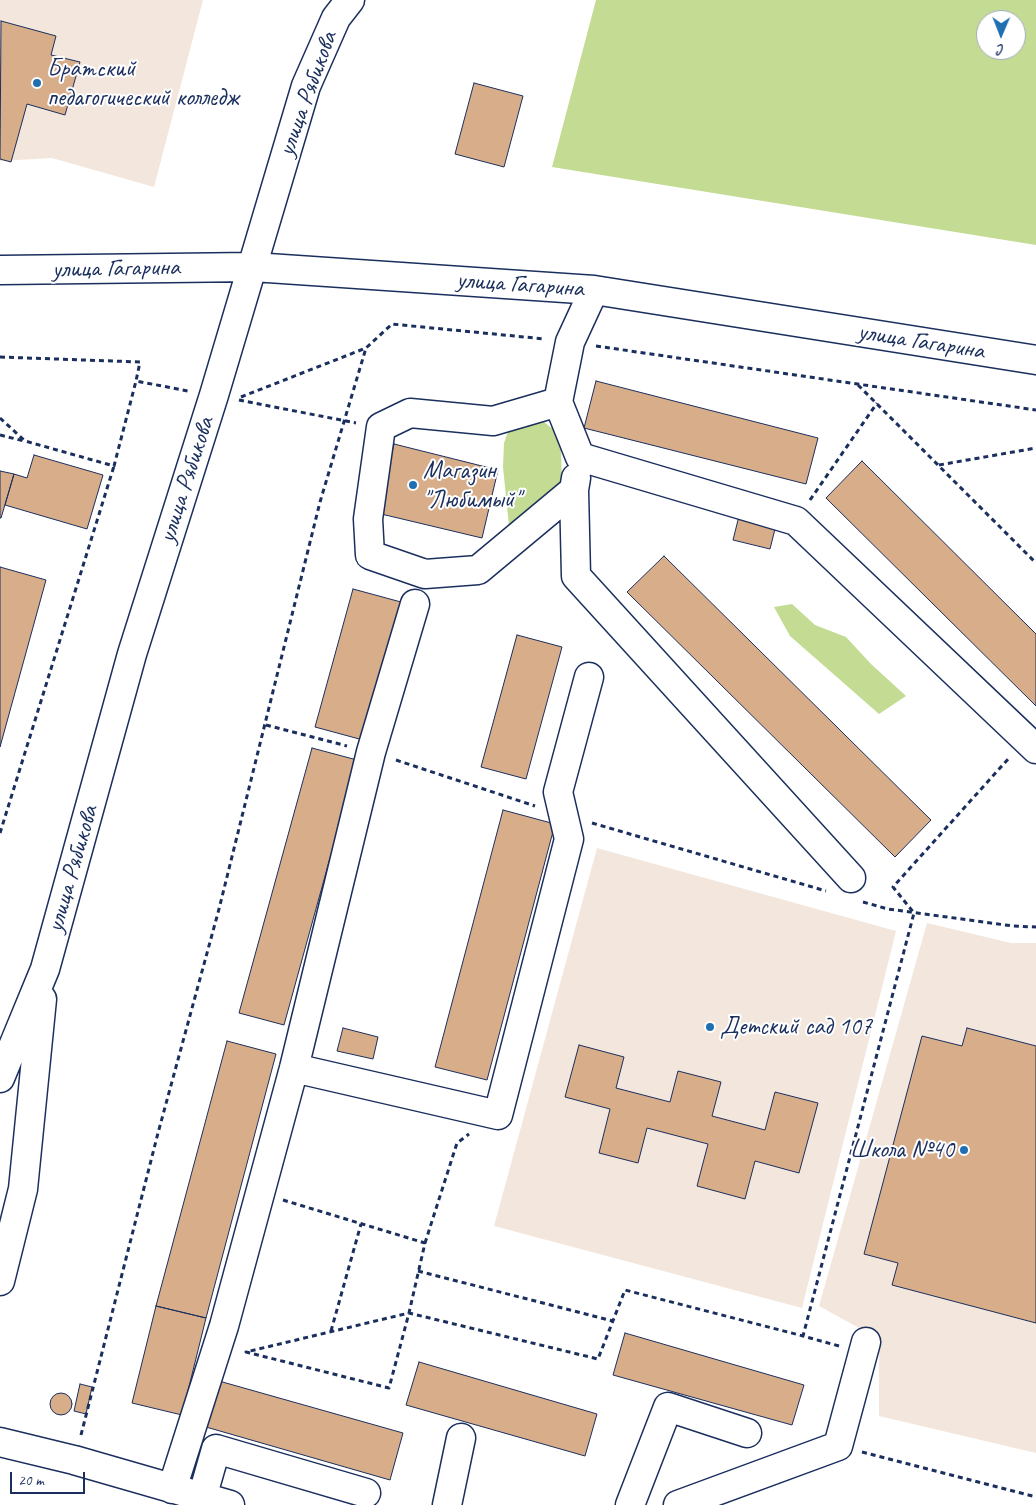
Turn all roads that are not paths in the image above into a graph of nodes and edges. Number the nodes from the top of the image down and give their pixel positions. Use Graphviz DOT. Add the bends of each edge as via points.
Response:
graph roads {
  1 [pos="350,0"];
  2 [pos="253,267"];
  3 [pos="0,270"];
  4 [pos="594,290"];
  5 [pos="1036,360"];
  6 [pos="558,402"];
  7 [pos="580,457"];
  8 [pos="574,490"];
  9 [pos="415,604"];
  10 [pos="589,677"];
  11 [pos="1031,744"];
  12 [pos="847,891"];
  13 [pos="45,969"];
  14 [pos="294,1068"];
  15 [pos="0,1078"];
  16 [pos="7,1217"];
  17 [pos="0,1281"];
  18 [pos="865,1348"];
  19 [pos="747,1433"];
  20 [pos="461,1438"];
  21 [pos="0,1442"];
  22 [pos="172,1489"];
  23 [pos="366,1493"];
  24 [pos="202,1498"];
  25 [pos="230,1505"];
  26 [pos="447,1505"];
  27 [pos="630,1505"];
  28 [pos="678,1505"];
  1 -- 2 [label="street, улица Рябикова" via="336,18 306,86"];
  2 -- 3 [label="street, улица Гагарина"];
  2 -- 4 [label="street, улица Гагарина"];
  2 -- 13 [label="street, улица Рябикова" via="132,654"];
  4 -- 5 [label="street, улица Гагарина"];
  4 -- 6 [label="street" via="570,342"];
  6 -- 7 [label="street"];
  6 -- 8 [label="street" via="493,421 410,413 381,428 368,519 370,555 425,574 478,570"];
  7 -- 8 [label="street"];
  7 -- 11 [label="street" via="796,521"];
  8 -- 12 [label="street" via="576,576"];
  9 -- 14 [label="street" via="371,752"];
  10 -- 14 [label="street" via="558,792 569,838 498,1115"];
  13 -- 15 [label="street, улица Рябикова"];
  13 -- 16 [label="street, улица Рябикова" via="23,1189"];
  14 -- 22 [label="street" via="224,1326"];
  16 -- 17 [label="street, улица Рябикова"];
  18 -- 28 [label="street" via="838,1446"];
  19 -- 27 [label="street" via="668,1408"];
  20 -- 26 [label="street"];
  21 -- 22 [label="street"];
  22 -- 24 [label="street"];
  23 -- 24 [label="street" via="216,1449"];
  24 -- 25 [label="street"];
}
